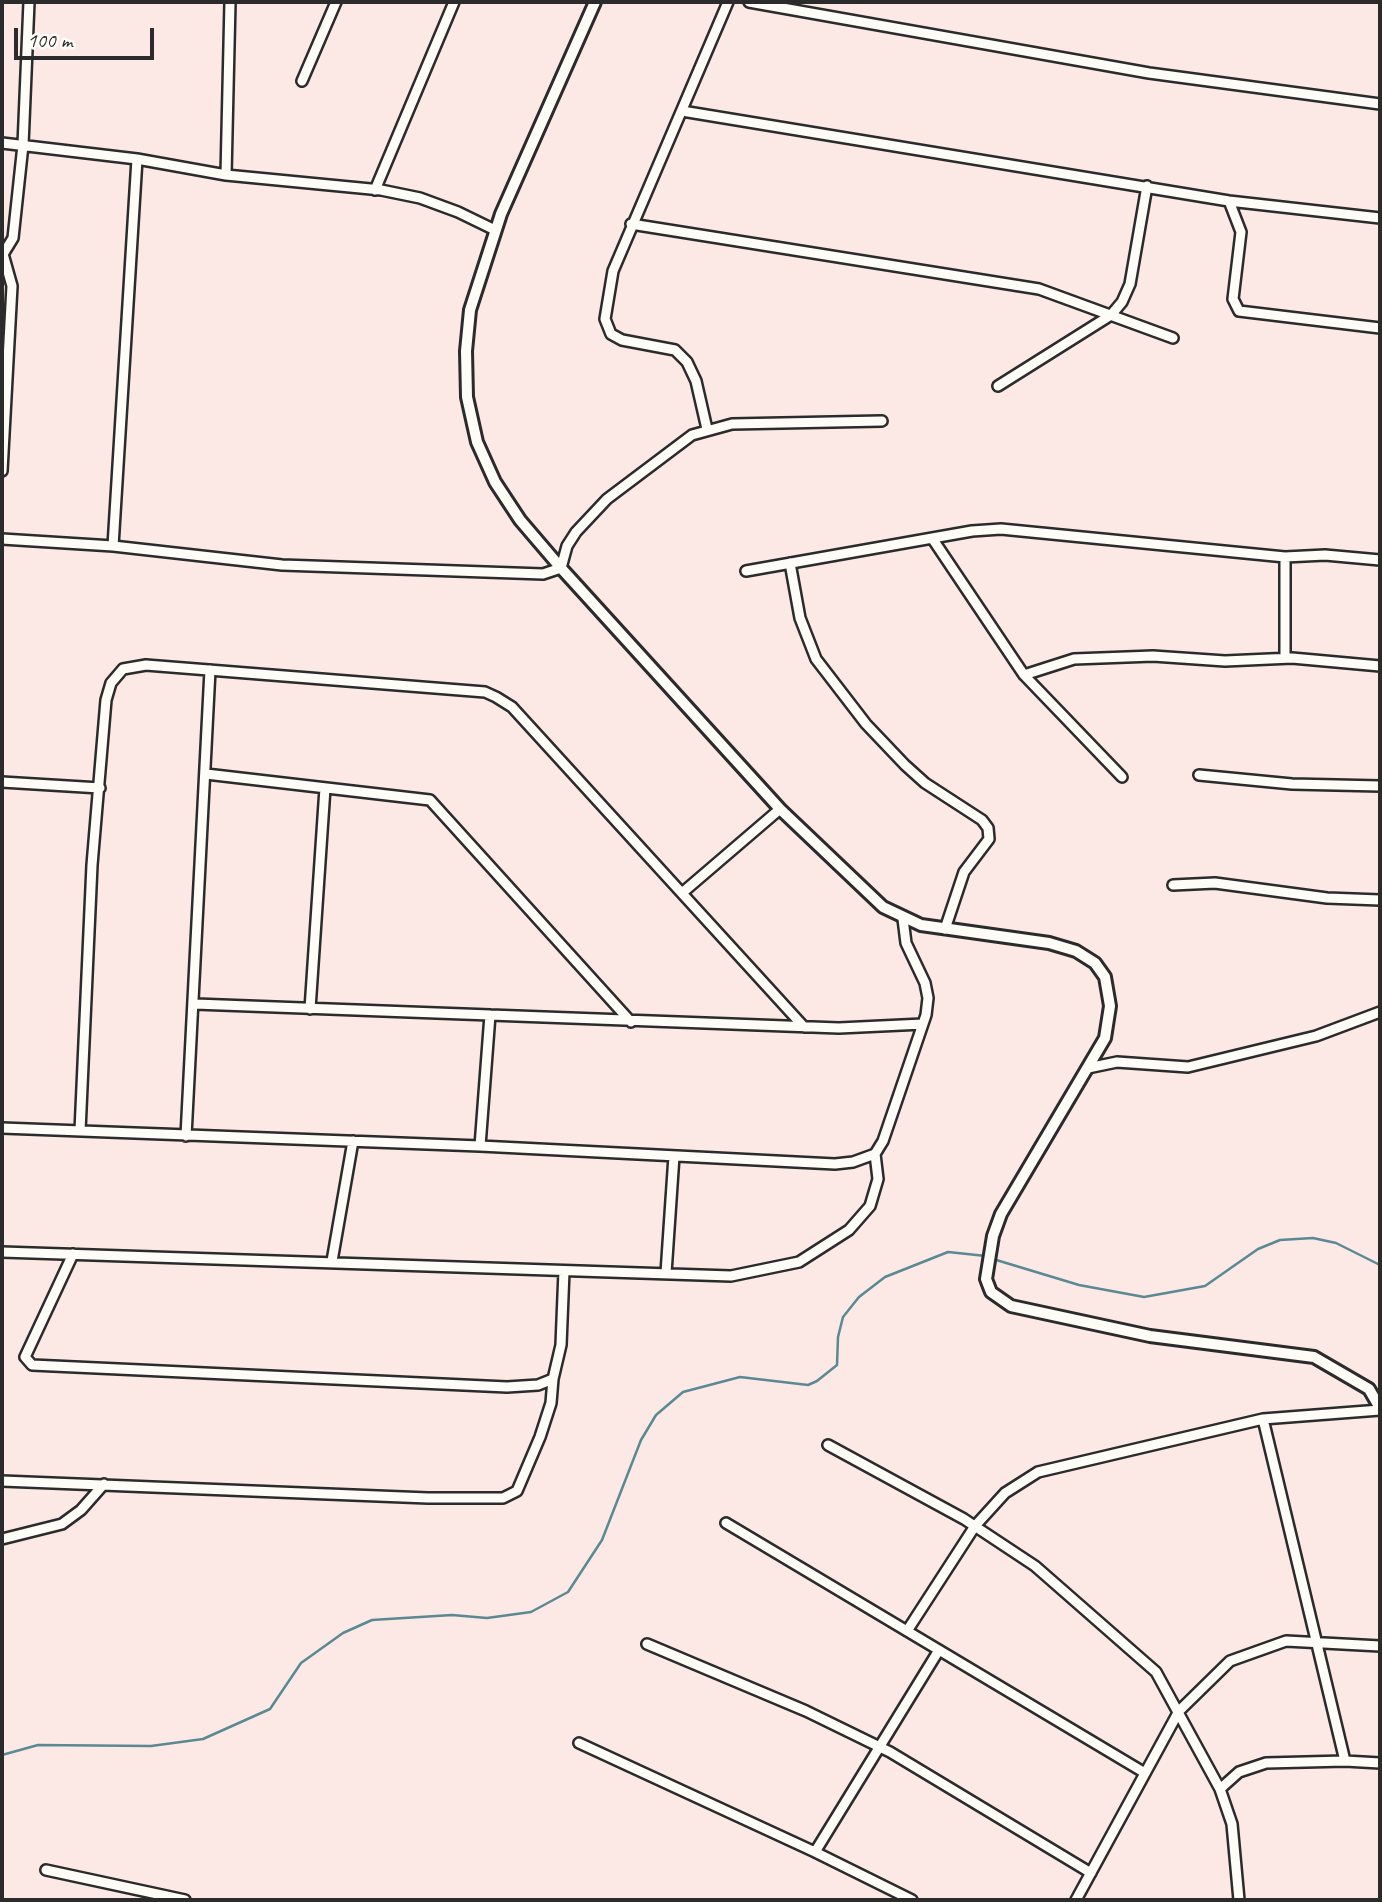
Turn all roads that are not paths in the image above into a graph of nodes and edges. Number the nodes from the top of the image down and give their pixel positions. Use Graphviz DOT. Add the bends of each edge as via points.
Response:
graph roads {
  1 [pos="29,2"];
  2 [pos="230,2"];
  3 [pos="336,2"];
  4 [pos="454,2"];
  5 [pos="595,2"];
  6 [pos="728,2"];
  7 [pos="749,2"];
  8 [pos="302,81"];
  9 [pos="1380,104"];
  10 [pos="682,111"];
  11 [pos="2,143"];
  12 [pos="23,145"];
  13 [pos="137,159"];
  14 [pos="226,175"];
  15 [pos="1147,186"];
  16 [pos="375,190"];
  17 [pos="1229,201"];
  18 [pos="1380,218"];
  19 [pos="631,224"];
  20 [pos="495,230"];
  21 [pos="3,255"];
  22 [pos="1111,315"];
  23 [pos="1380,328"];
  24 [pos="1173,338"];
  25 [pos="998,386"];
  26 [pos="882,421"];
  27 [pos="707,429"];
  28 [pos="2,471"];
  29 [pos="932,538"];
  30 [pos="2,539"];
  31 [pos="113,546"];
  32 [pos="1284,557"];
  33 [pos="1380,560"];
  34 [pos="790,563"];
  35 [pos="561,568"];
  36 [pos="746,571"];
  37 [pos="1285,658"];
  38 [pos="1380,666"];
  39 [pos="210,670"];
  40 [pos="1024,675"];
  41 [pos="206,774"];
  42 [pos="1199,775"];
  43 [pos="1122,777"];
  44 [pos="2,782"];
  45 [pos="1380,786"];
  46 [pos="100,788"];
  47 [pos="325,788"];
  48 [pos="780,809"];
  49 [pos="1173,884"];
  50 [pos="682,893"];
  51 [pos="1380,900"];
  52 [pos="903,919"];
  53 [pos="945,929"];
  54 [pos="195,1004"];
  55 [pos="310,1009"];
  56 [pos="1380,1012"];
  57 [pos="490,1015"];
  58 [pos="631,1022"];
  59 [pos="923,1024"];
  60 [pos="804,1027"];
  61 [pos="1088,1068"];
  62 [pos="2,1128"];
  63 [pos="80,1131"];
  64 [pos="186,1136"];
  65 [pos="352,1142"];
  66 [pos="480,1146"];
  67 [pos="876,1154"];
  68 [pos="674,1156"];
  69 [pos="2,1252"];
  70 [pos="73,1254"];
  71 [pos="332,1261"];
  72 [pos="564,1271"];
  73 [pos="666,1273"];
  74 [pos="553,1379"];
  75 [pos="1380,1409"];
  76 [pos="1263,1419"];
  77 [pos="828,1445"];
  78 [pos="2,1481"];
  79 [pos="104,1484"];
  80 [pos="726,1522"];
  81 [pos="975,1526"];
  82 [pos="2,1539"];
  83 [pos="907,1631"];
  84 [pos="1318,1643"];
  85 [pos="647,1644"];
  86 [pos="1380,1646"];
  87 [pos="939,1650"];
  88 [pos="1179,1711"];
  89 [pos="579,1743"];
  90 [pos="881,1748"];
  91 [pos="1345,1761"];
  92 [pos="1380,1763"];
  93 [pos="1145,1773"];
  94 [pos="1220,1789"];
  95 [pos="815,1852"];
  96 [pos="46,1870"];
  97 [pos="1091,1873"];
  98 [pos="185,1900"];
  99 [pos="912,1900"];
  100 [pos="1076,1900"];
  101 [pos="1240,1900"];
  1 -- 12 [label="street"];
  2 -- 14 [label="street"];
  3 -- 8 [label="street"];
  4 -- 16 [label="street"];
  5 -- 20 [label="street"];
  6 -- 10 [label="street"];
  7 -- 9 [label="street" via="1149,73"];
  10 -- 15 [label="street"];
  10 -- 19 [label="street"];
  11 -- 12 [label="street"];
  12 -- 13 [label="street"];
  12 -- 21 [label="street" via="13,238"];
  13 -- 14 [label="street"];
  13 -- 31 [label="street"];
  14 -- 16 [label="street"];
  15 -- 17 [label="street"];
  15 -- 22 [label="street" via="1130,284"];
  16 -- 20 [label="street" via="419,198"];
  17 -- 18 [label="street"];
  17 -- 23 [label="street" via="1241,232 1233,299 1239,311"];
  19 -- 22 [label="street" via="1006,282"];
  19 -- 27 [label="street" via="613,271 605,319 611,334 622,340 675,350 687,362"];
  20 -- 35 [label="street" via="470,310 467,397 477,442 495,482"];
  21 -- 28 [label="street" via="12,286"];
  22 -- 24 [label="street"];
  22 -- 25 [label="street"];
  26 -- 27 [label="street" via="732,424"];
  27 -- 35 [label="street" via="607,499 576,532"];
  29 -- 32 [label="street" via="1001,529"];
  29 -- 34 [label="street"];
  29 -- 40 [label="street"];
  30 -- 31 [label="street"];
  31 -- 35 [label="street" via="282,565 495,575 543,575"];
  32 -- 33 [label="street"];
  32 -- 37 [label="street"];
  34 -- 36 [label="street"];
  34 -- 53 [label="street" via="800,618 816,659 866,724 905,765 988,828 989,839 964,872"];
  35 -- 48 [label="street"];
  37 -- 38 [label="street"];
  37 -- 40 [label="street" via="1074,659"];
  39 -- 41 [label="street"];
  39 -- 46 [label="street" via="146,665 123,668 110,683"];
  39 -- 50 [label="street" via="485,692 496,697 512,706"];
  40 -- 43 [label="street"];
  41 -- 47 [label="street"];
  41 -- 54 [label="street"];
  42 -- 45 [label="street"];
  44 -- 46 [label="street"];
  46 -- 63 [label="street" via="92,865"];
  47 -- 55 [label="street"];
  47 -- 58 [label="street" via="430,800"];
  48 -- 50 [label="street"];
  48 -- 52 [label="street" via="855,883"];
  49 -- 51 [label="street" via="1215,883"];
  50 -- 60 [label="street"];
  52 -- 53 [label="street"];
  52 -- 59 [label="street" via="906,943 928,998"];
  53 -- 61 [label="street" via="1049,943 1095,962 1105,977 1110,1006 1105,1038"];
  54 -- 55 [label="street"];
  54 -- 64 [label="street"];
  55 -- 57 [label="street"];
  56 -- 61 [label="street" via="1316,1036 1188,1067 1117,1062"];
  57 -- 58 [label="street"];
  57 -- 66 [label="street"];
  58 -- 60 [label="street"];
  59 -- 60 [label="street"];
  59 -- 67 [label="street"];
  61 -- 75 [label="street" via="1021,1177 993,1236 986,1279 991,1292 1012,1306 1150,1336 1314,1357 1369,1389"];
  62 -- 63 [label="street"];
  63 -- 64 [label="street"];
  64 -- 65 [label="street"];
  65 -- 66 [label="street"];
  65 -- 71 [label="street"];
  66 -- 68 [label="street"];
  67 -- 68 [label="street" via="835,1164"];
  67 -- 73 [label="street" via="878,1179 870,1206 849,1230 799,1262 731,1276"];
  68 -- 73 [label="street"];
  69 -- 70 [label="street"];
  70 -- 71 [label="street"];
  70 -- 74 [label="street" via="25,1357 32,1365 507,1387"];
  71 -- 72 [label="street"];
  72 -- 73 [label="street"];
  72 -- 74 [label="street" via="561,1345"];
  74 -- 79 [label="street" via="540,1437 517,1491 503,1498"];
  75 -- 76 [label="street"];
  76 -- 81 [label="street" via="1038,1472 1004,1493"];
  76 -- 84 [label="street"];
  77 -- 81 [label="street"];
  78 -- 79 [label="street"];
  79 -- 82 [label="street" via="62,1524"];
  80 -- 83 [label="street"];
  81 -- 83 [label="street"];
  81 -- 88 [label="street" via="1035,1566 1156,1672"];
  83 -- 87 [label="street"];
  84 -- 86 [label="street"];
  84 -- 88 [label="street" via="1286,1641 1230,1661"];
  84 -- 91 [label="street"];
  85 -- 90 [label="street"];
  87 -- 90 [label="street"];
  87 -- 93 [label="street"];
  88 -- 93 [label="street"];
  88 -- 94 [label="street"];
  89 -- 95 [label="street"];
  90 -- 95 [label="street"];
  90 -- 97 [label="street"];
  91 -- 92 [label="street"];
  91 -- 94 [label="street" via="1266,1763 1239,1772"];
  93 -- 97 [label="street"];
  94 -- 101 [label="street" via="1232,1824"];
  95 -- 99 [label="street"];
  96 -- 98 [label="street"];
  97 -- 100 [label="street"];
}
